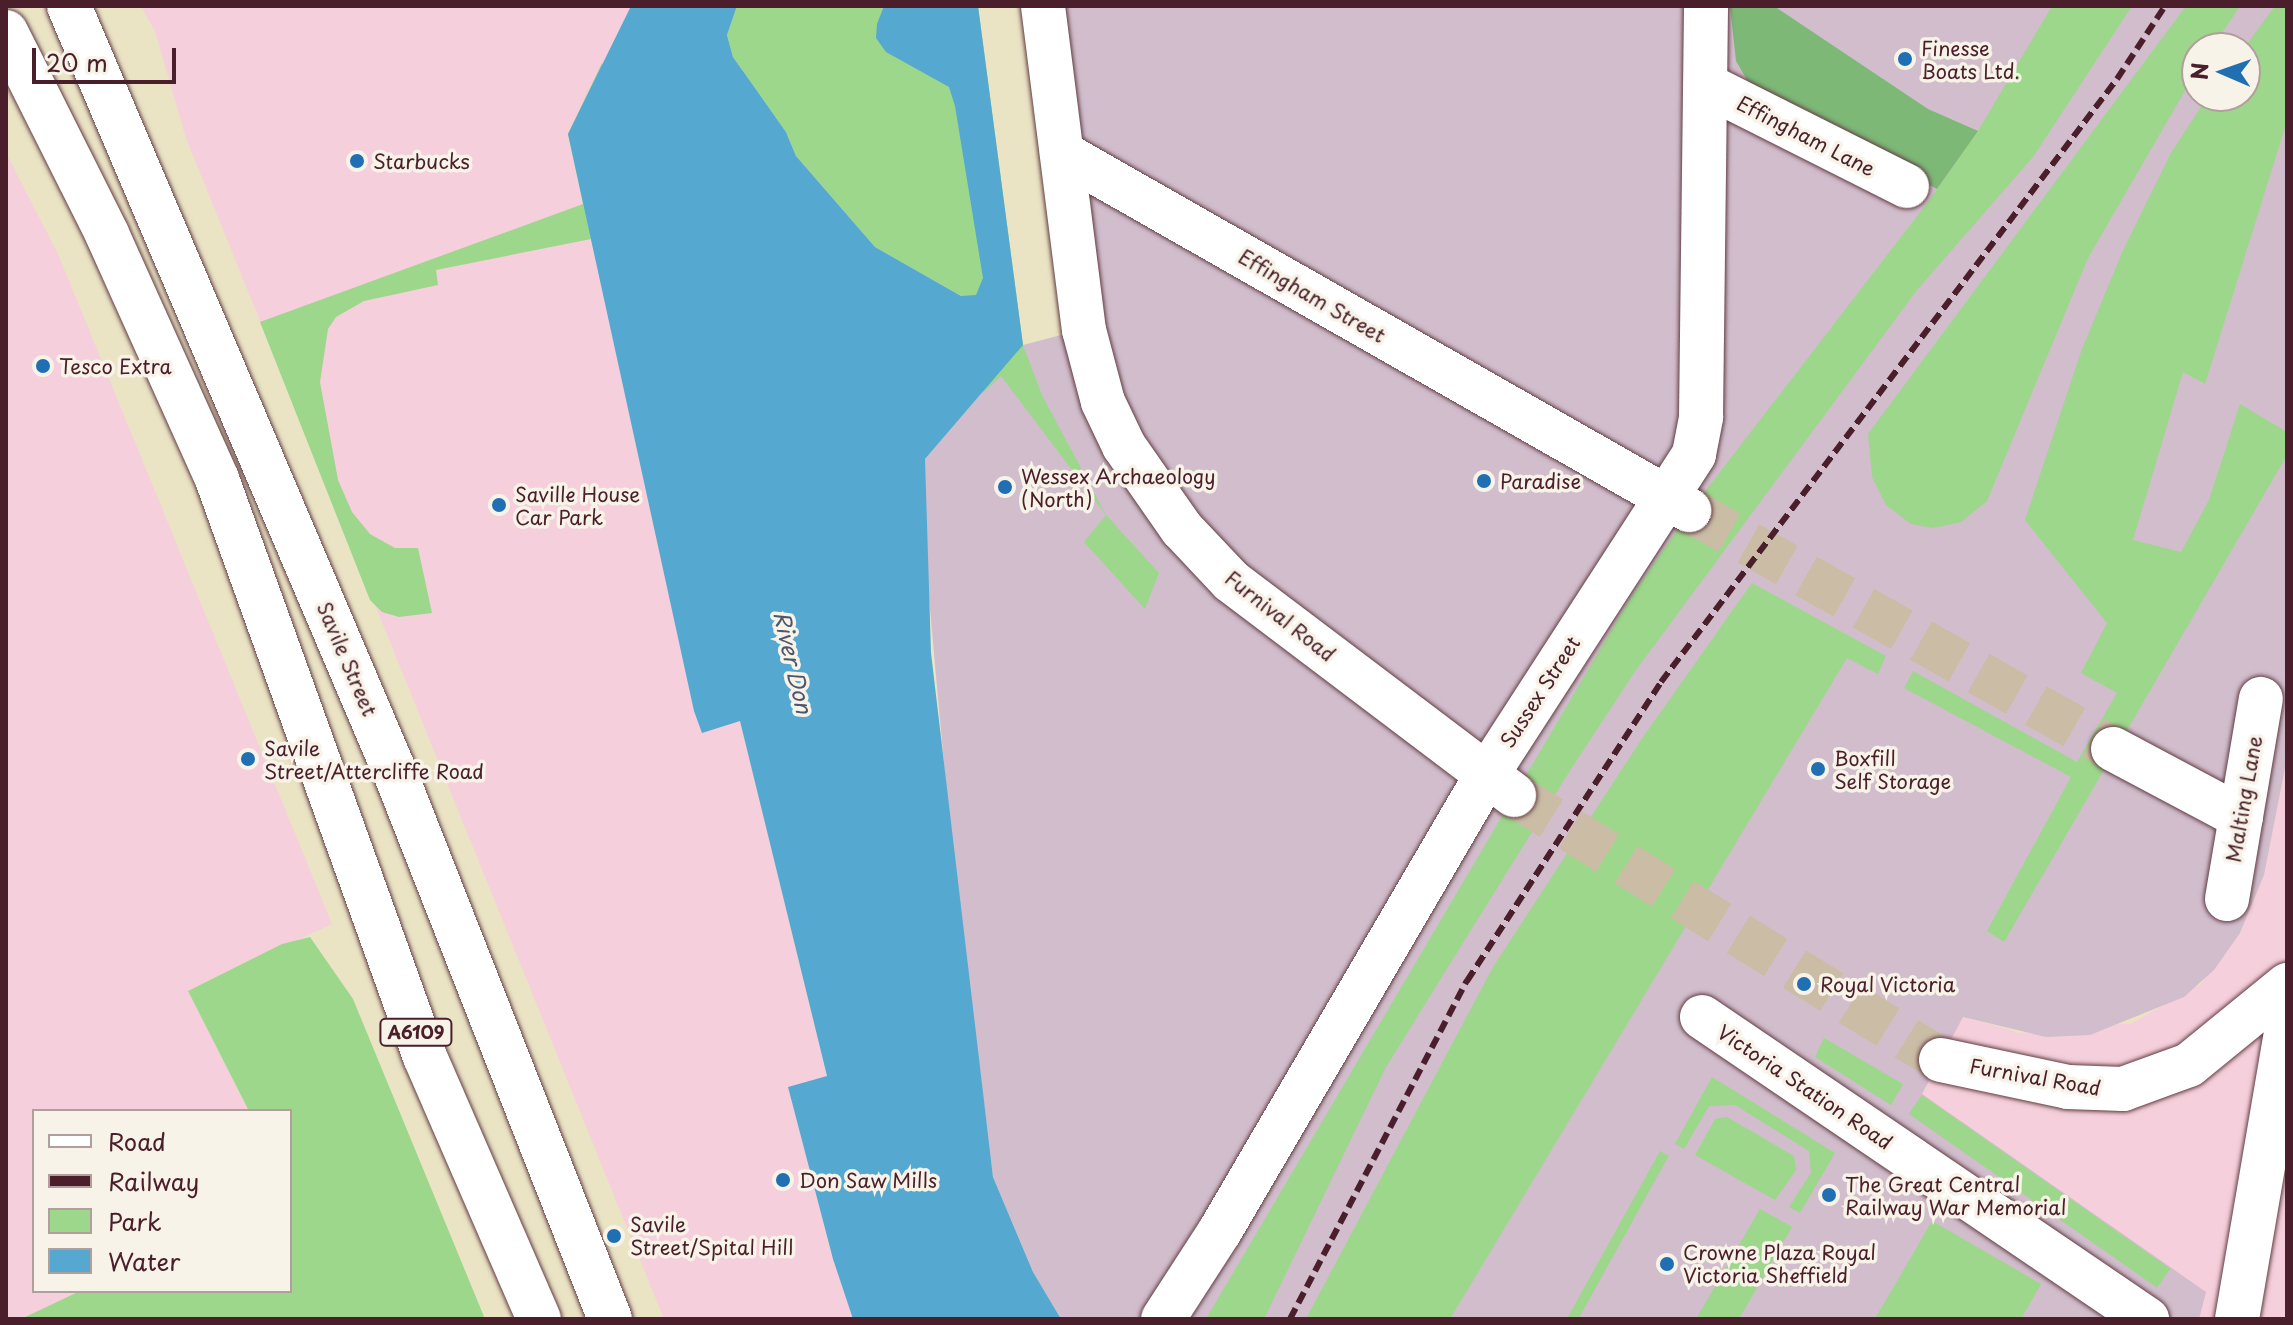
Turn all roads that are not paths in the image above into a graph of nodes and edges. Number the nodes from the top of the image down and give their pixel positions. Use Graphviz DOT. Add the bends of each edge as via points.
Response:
graph roads {
  1 [pos="69,6"];
  2 [pos="1043,6"];
  3 [pos="1706,6"];
  4 [pos="6,32"];
  5 [pos="1706,85"];
  6 [pos="1062,153"];
  7 [pos="1907,186"];
  8 [pos="1677,504"];
  9 [pos="2261,699"];
  10 [pos="2113,749"];
  11 [pos="1500,785"];
  12 [pos="2241,817"];
  13 [pos="2227,899"];
  14 [pos="2287,985"];
  15 [pos="1702,1017"];
  16 [pos="2287,1026"];
  17 [pos="1941,1060"];
  18 [pos="608,1315"];
  19 [pos="539,1319"];
  20 [pos="1163,1319"];
  21 [pos="2147,1319"];
  22 [pos="2237,1319"];
  1 -- 18 [label="main road, Savile Street" via="394,770"];
  2 -- 6 [label="main road"];
  3 -- 5 [label="main road, Sussex Street"];
  4 -- 19 [label="main road, A6109" via="107,234 217,479 425,1057"];
  5 -- 7 [label="main road, Effingham Lane"];
  5 -- 8 [label="main road, Sussex Street" via="1701,430"];
  6 -- 8 [label="main road, Effingham Street"];
  6 -- 11 [label="main road, Furnival Road" via="1093,372 1124,446 1147,484 1231,581"];
  8 -- 11 [label="main road, Sussex Street"];
  9 -- 12 [label="main road, Malting Lane"];
  10 -- 12 [label="main road"];
  11 -- 20 [label="main road, Sussex Street"];
  12 -- 13 [label="main road, Malting Lane"];
  14 -- 17 [label="main road, Furnival Road" via="2189,1065 2123,1089 2068,1087"];
  15 -- 21 [label="main road, Victoria Station Road"];
  16 -- 22 [label="main road"];
}
